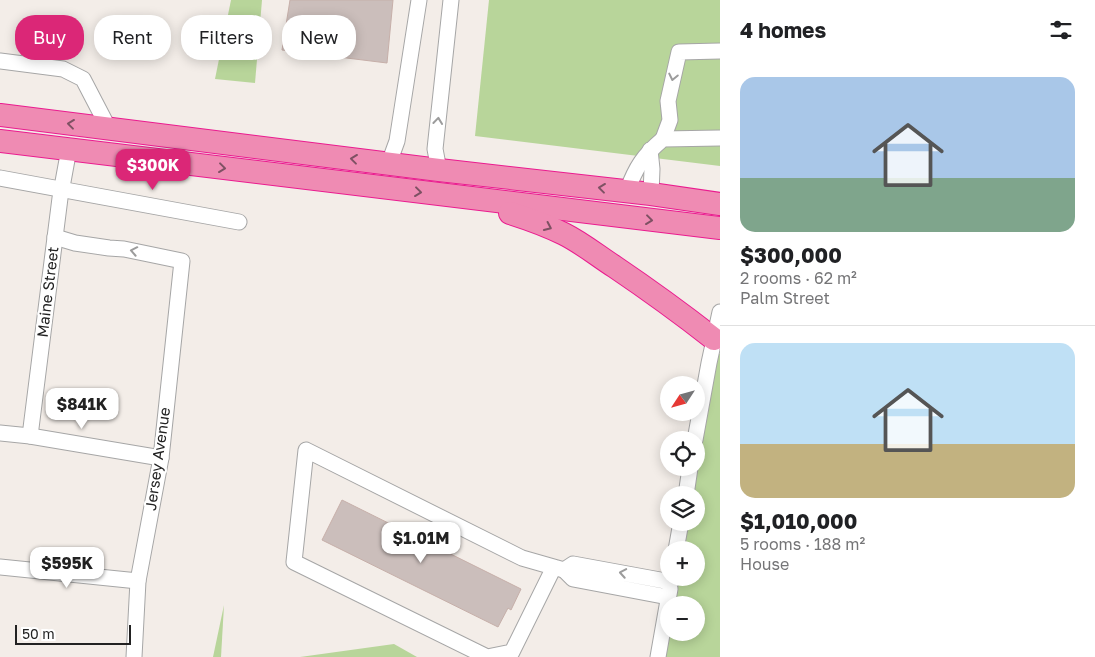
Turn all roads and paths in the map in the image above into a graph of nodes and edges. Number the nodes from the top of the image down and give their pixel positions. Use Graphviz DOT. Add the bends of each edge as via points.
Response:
graph roads {
  1 [pos="419,0"];
  2 [pos="450,0"];
  3 [pos="720,51"];
  4 [pos="0,61"];
  5 [pos="0,115"];
  6 [pos="109,129"];
  7 [pos="720,138"];
  8 [pos="663,139"];
  9 [pos="0,141"];
  10 [pos="69,149"];
  11 [pos="650,150"];
  12 [pos="389,163"];
  13 [pos="439,170"];
  14 [pos="0,178"];
  15 [pos="62,189"];
  16 [pos="627,191"];
  17 [pos="651,194"];
  18 [pos="469,198"];
  19 [pos="720,204"];
  20 [pos="239,222"];
  21 [pos="720,228"];
  22 [pos="55,237"];
  23 [pos="718,327"];
  24 [pos="697,431"];
  25 [pos="0,433"];
  26 [pos="30,436"];
  27 [pos="160,458"];
  28 [pos="0,567"];
  29 [pos="559,569"];
  30 [pos="660,578"];
  31 [pos="138,581"];
  32 [pos="663,596"];
  33 [pos="661,641"];
  34 [pos="134,657"];
  35 [pos="658,657"];
  1 -- 12 [label="street" via="397,142"];
  13 -- 2 [label="street, one-way" via="435,149"];
  3 -- 8 [label="street, one-way" via="679,52 668,101 670,120"];
  4 -- 6 [label="street" via="63,69 83,79"];
  6 -- 5 [label="highway, one-way"];
  12 -- 6 [label="highway, one-way"];
  7 -- 8 [label="street"];
  8 -- 11 [label="street"];
  9 -- 10 [label="highway"];
  10 -- 15 [label="street, Maine Street"];
  10 -- 18 [label="highway, one-way"];
  11 -- 16 [label="street" via="640,162"];
  11 -- 17 [label="street"];
  12 -- 13 [label="highway"];
  16 -- 13 [label="highway, one-way"];
  14 -- 15 [label="street"];
  15 -- 20 [label="street"];
  15 -- 22 [label="street, Maine Street"];
  16 -- 17 [label="highway"];
  17 -- 19 [label="highway"];
  18 -- 21 [label="highway, one-way"];
  18 -- 23 [label="highway, one-way" via="566,235 683,315"];
  22 -- 26 [label="street, Maine Street"];
  27 -- 22 [label="street, Jersey Avenue, one-way" via="182,261"];
  23 -- 24 [label="street"];
  25 -- 26 [label="street"];
  26 -- 27 [label="street"];
  27 -- 31 [label="street, Jersey Avenue"];
  28 -- 31 [label="street"];
  29 -- 29 [label="street" via="522,558 306,450 294,562 487,657 512,652"];
  30 -- 29 [label="street, one-way" via="573,564"];
  29 -- 32 [label="street" via="573,579"];
  31 -- 34 [label="street, Jersey Avenue"];
  33 -- 35 [label="street"];
}
